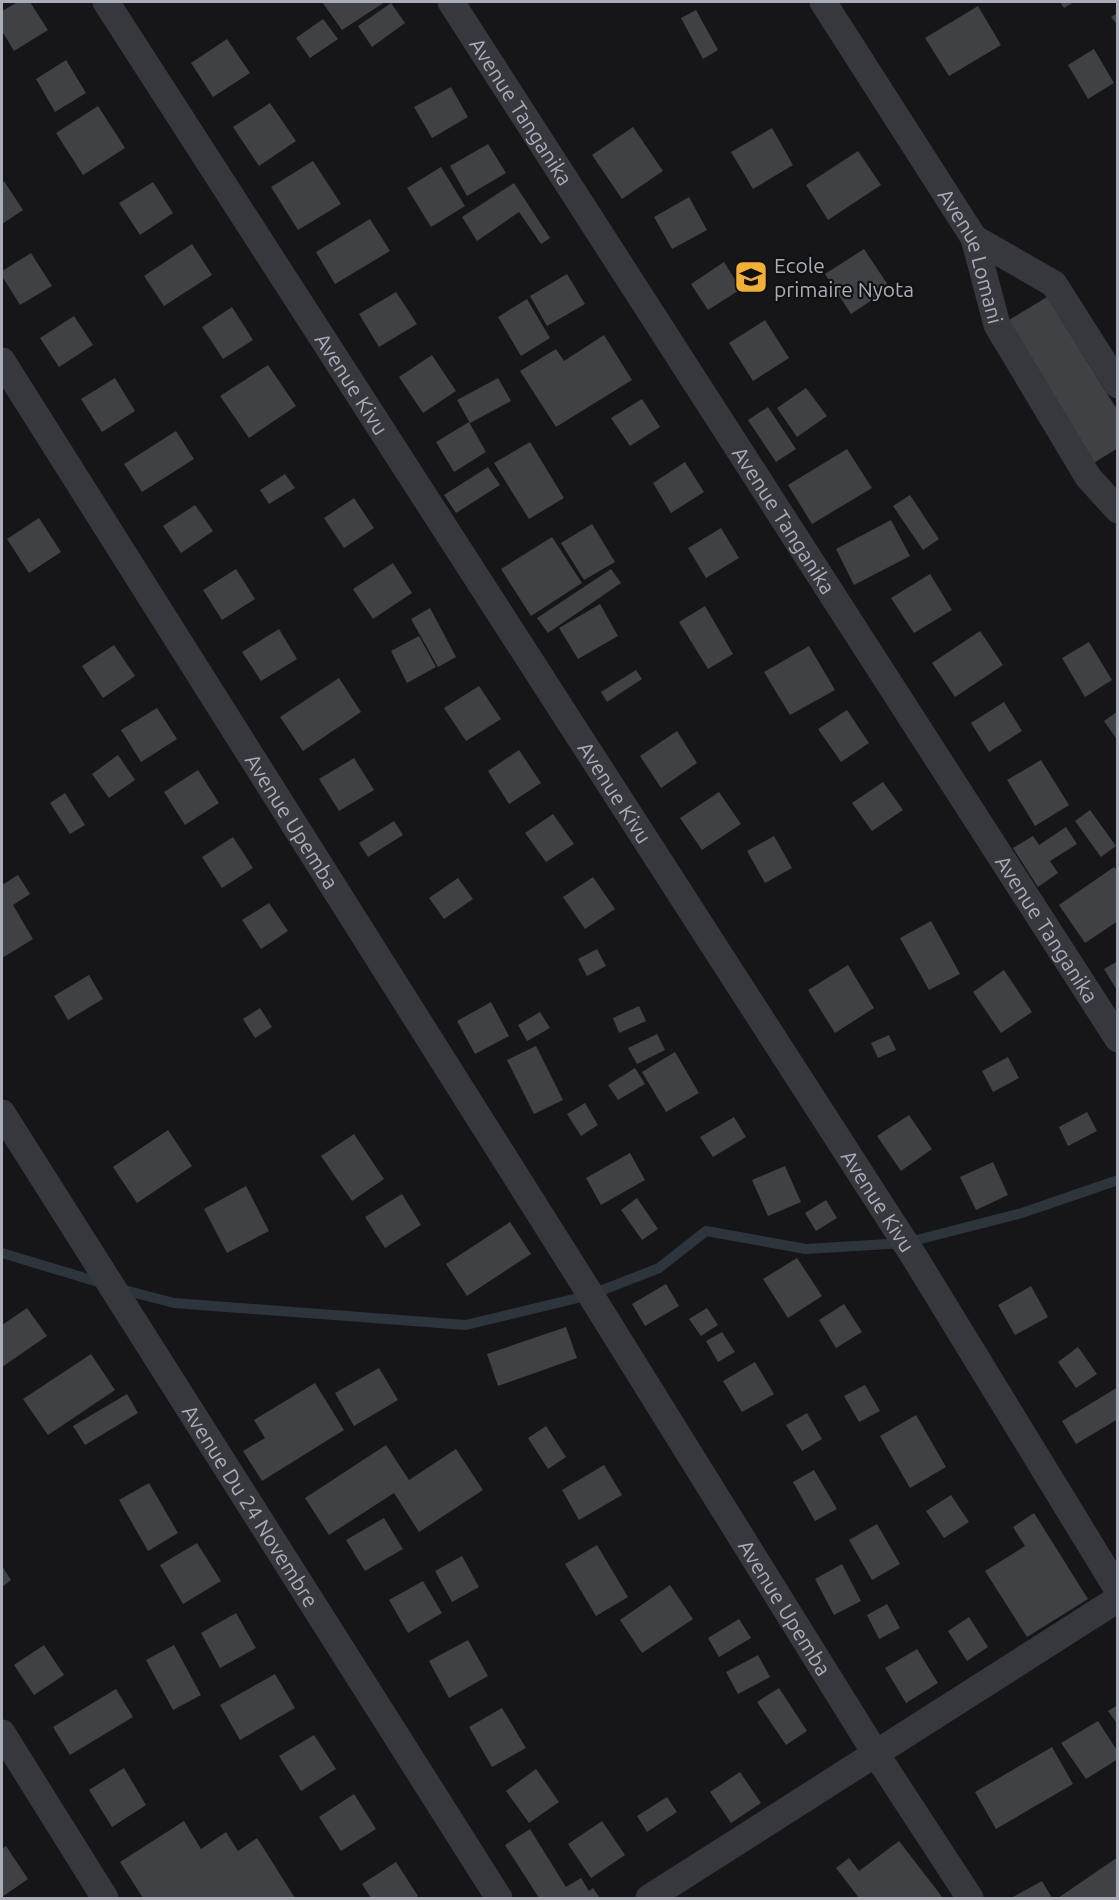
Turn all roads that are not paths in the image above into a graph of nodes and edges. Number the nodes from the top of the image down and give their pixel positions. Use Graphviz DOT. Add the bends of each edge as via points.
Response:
graph roads {
  1 [pos="106,2"];
  2 [pos="451,2"];
  3 [pos="823,2"];
  4 [pos="974,238"];
  5 [pos="2,361"];
  6 [pos="1118,385"];
  7 [pos="1118,510"];
  8 [pos="1118,1040"];
  9 [pos="2,1113"];
  10 [pos="1118,1590"];
  11 [pos="1118,1599"];
  12 [pos="2,1733"];
  13 [pos="876,1754"];
  14 [pos="105,1899"];
  15 [pos="499,1899"];
  16 [pos="649,1899"];
  17 [pos="970,1899"];
  1 -- 10 [label="street, Avenue Kivu" via="915,1258"];
  2 -- 8 [label="street, Avenue Tanganika"];
  3 -- 4 [label="street, Avenue Lomani"];
  4 -- 6 [label="street" via="1054,284"];
  4 -- 7 [label="street, Avenue Lomani" via="997,325 1088,477"];
  5 -- 13 [label="street, Avenue Upemba"];
  9 -- 15 [label="street, Avenue Du 24 Novembre"];
  11 -- 13 [label="street"];
  12 -- 14 [label="street"];
  13 -- 16 [label="street"];
  13 -- 17 [label="street, Avenue Upemba"];
}
